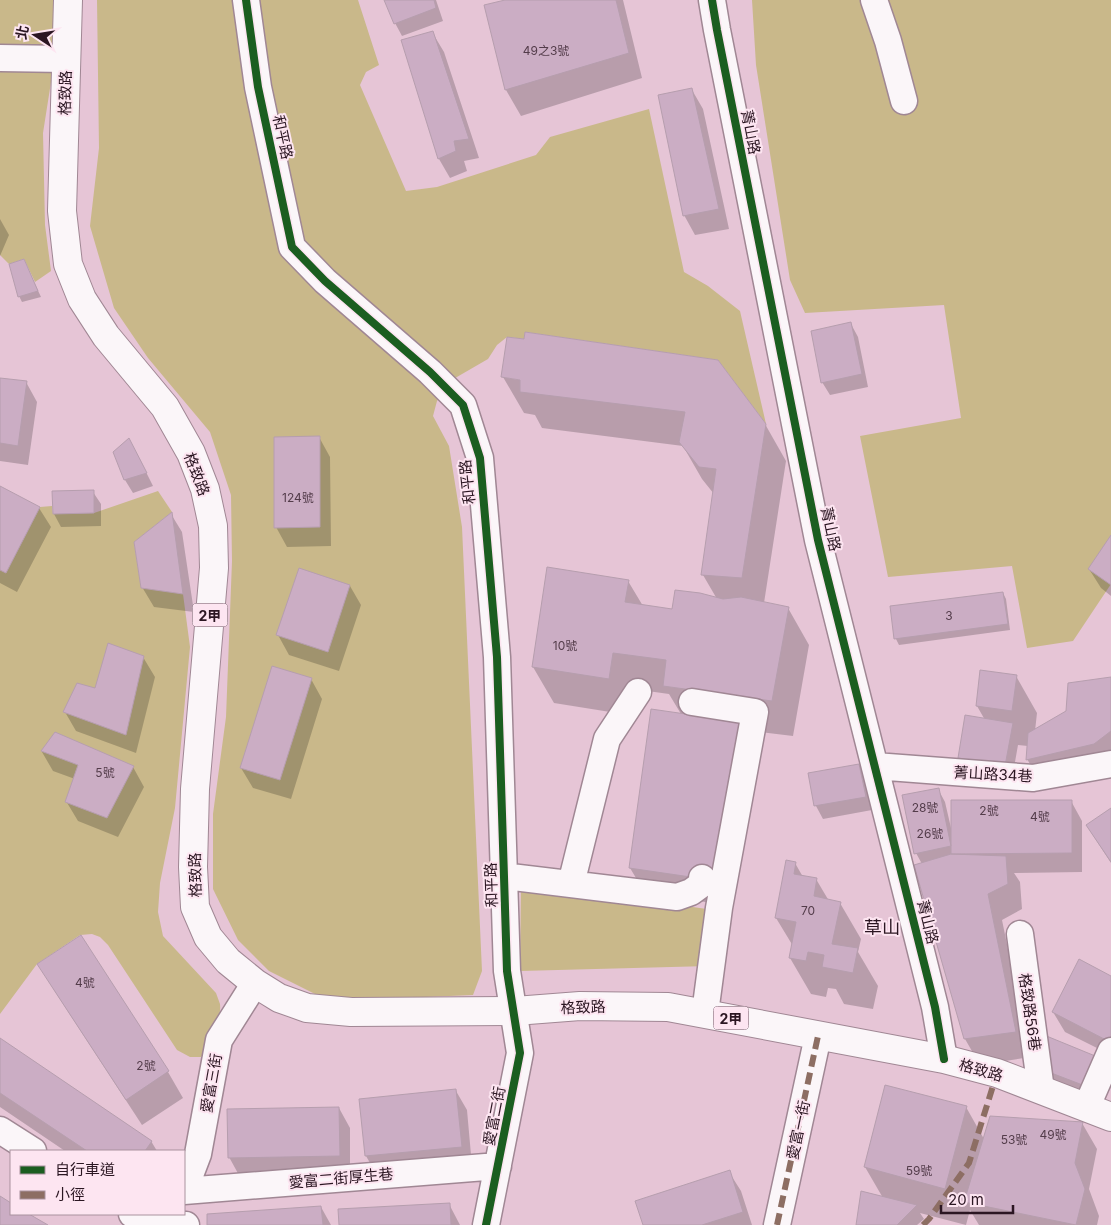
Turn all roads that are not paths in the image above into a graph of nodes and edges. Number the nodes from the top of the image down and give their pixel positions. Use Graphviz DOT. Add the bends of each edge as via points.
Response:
graph roads {
  1 [pos="68,0"];
  2 [pos="246,0"];
  3 [pos="712,0"];
  4 [pos="874,0"];
  5 [pos="0,58"];
  6 [pos="66,58"];
  7 [pos="904,101"];
  8 [pos="638,692"];
  9 [pos="692,702"];
  10 [pos="1111,764"];
  11 [pos="875,766"];
  12 [pos="504,876"];
  13 [pos="702,878"];
  14 [pos="571,884"];
  15 [pos="1020,934"];
  16 [pos="255,983"];
  17 [pos="515,1011"];
  18 [pos="705,1013"];
  19 [pos="818,1036"];
  20 [pos="1111,1051"];
  21 [pos="944,1059"];
  22 [pos="1041,1090"];
  23 [pos="1099,1112"];
  24 [pos="0,1130"];
  25 [pos="31,1150"];
  26 [pos="498,1166"];
  27 [pos="185,1189"];
  28 [pos="185,1192"];
  29 [pos="185,1208"];
  30 [pos="135,1215"];
  31 [pos="186,1225"];
  32 [pos="486,1225"];
  33 [pos="777,1225"];
  1 -- 6 [label="main road, 格致路 / 2甲"];
  2 -- 12 [label="street, 和平路" via="258,87 292,247 325,281 463,405 480,458 497,657"];
  3 -- 11 [label="street, 菁山路" via="818,540"];
  4 -- 7 [label="street"];
  5 -- 6 [label="street"];
  6 -- 16 [label="main road, 格致路 / 2甲" via="62,211 68,264 82,299 106,336 165,407 191,453 206,490 213,526 214,568 195,790 195,907 208,937 228,961"];
  8 -- 14 [label="street" via="607,739"];
  9 -- 18 [label="street" via="755,712 719,908"];
  10 -- 11 [label="street, 菁山路34巷" via="1033,778"];
  11 -- 21 [label="street, 菁山路" via="935,1007"];
  12 -- 14 [label="street"];
  12 -- 17 [label="street, 和平路" via="507,971"];
  13 -- 14 [label="street" via="702,884 677,897"];
  15 -- 22 [label="street, 格致路56巷"];
  16 -- 17 [label="main road, 格致路 / 2甲" via="279,998 307,1008 351,1012"];
  16 -- 27 [label="street, 愛富三街" via="219,1040 198,1154"];
  17 -- 18 [label="main road, 格致路 / 2甲" via="580,1006 668,1007"];
  17 -- 26 [label="street, 愛富二街" via="520,1054"];
  18 -- 19 [label="main road, 格致路 / 2甲"];
  19 -- 21 [label="main road, 格致路 / 2甲"];
  19 -- 33 [label="street, 愛富一街"];
  20 -- 23 [label="street"];
  21 -- 22 [label="main road, 格致路 / 2甲" via="997,1073"];
  22 -- 23 [label="main road, 格致路 / 2甲"];
  24 -- 25 [label="street"];
  26 -- 28 [label="street, 愛富二街厚生巷"];
  26 -- 32 [label="street, 愛富二街"];
  29 -- 31 [label="street, 愛富三街"];
  30 -- 31 [label="street" via="160,1224"];
}
